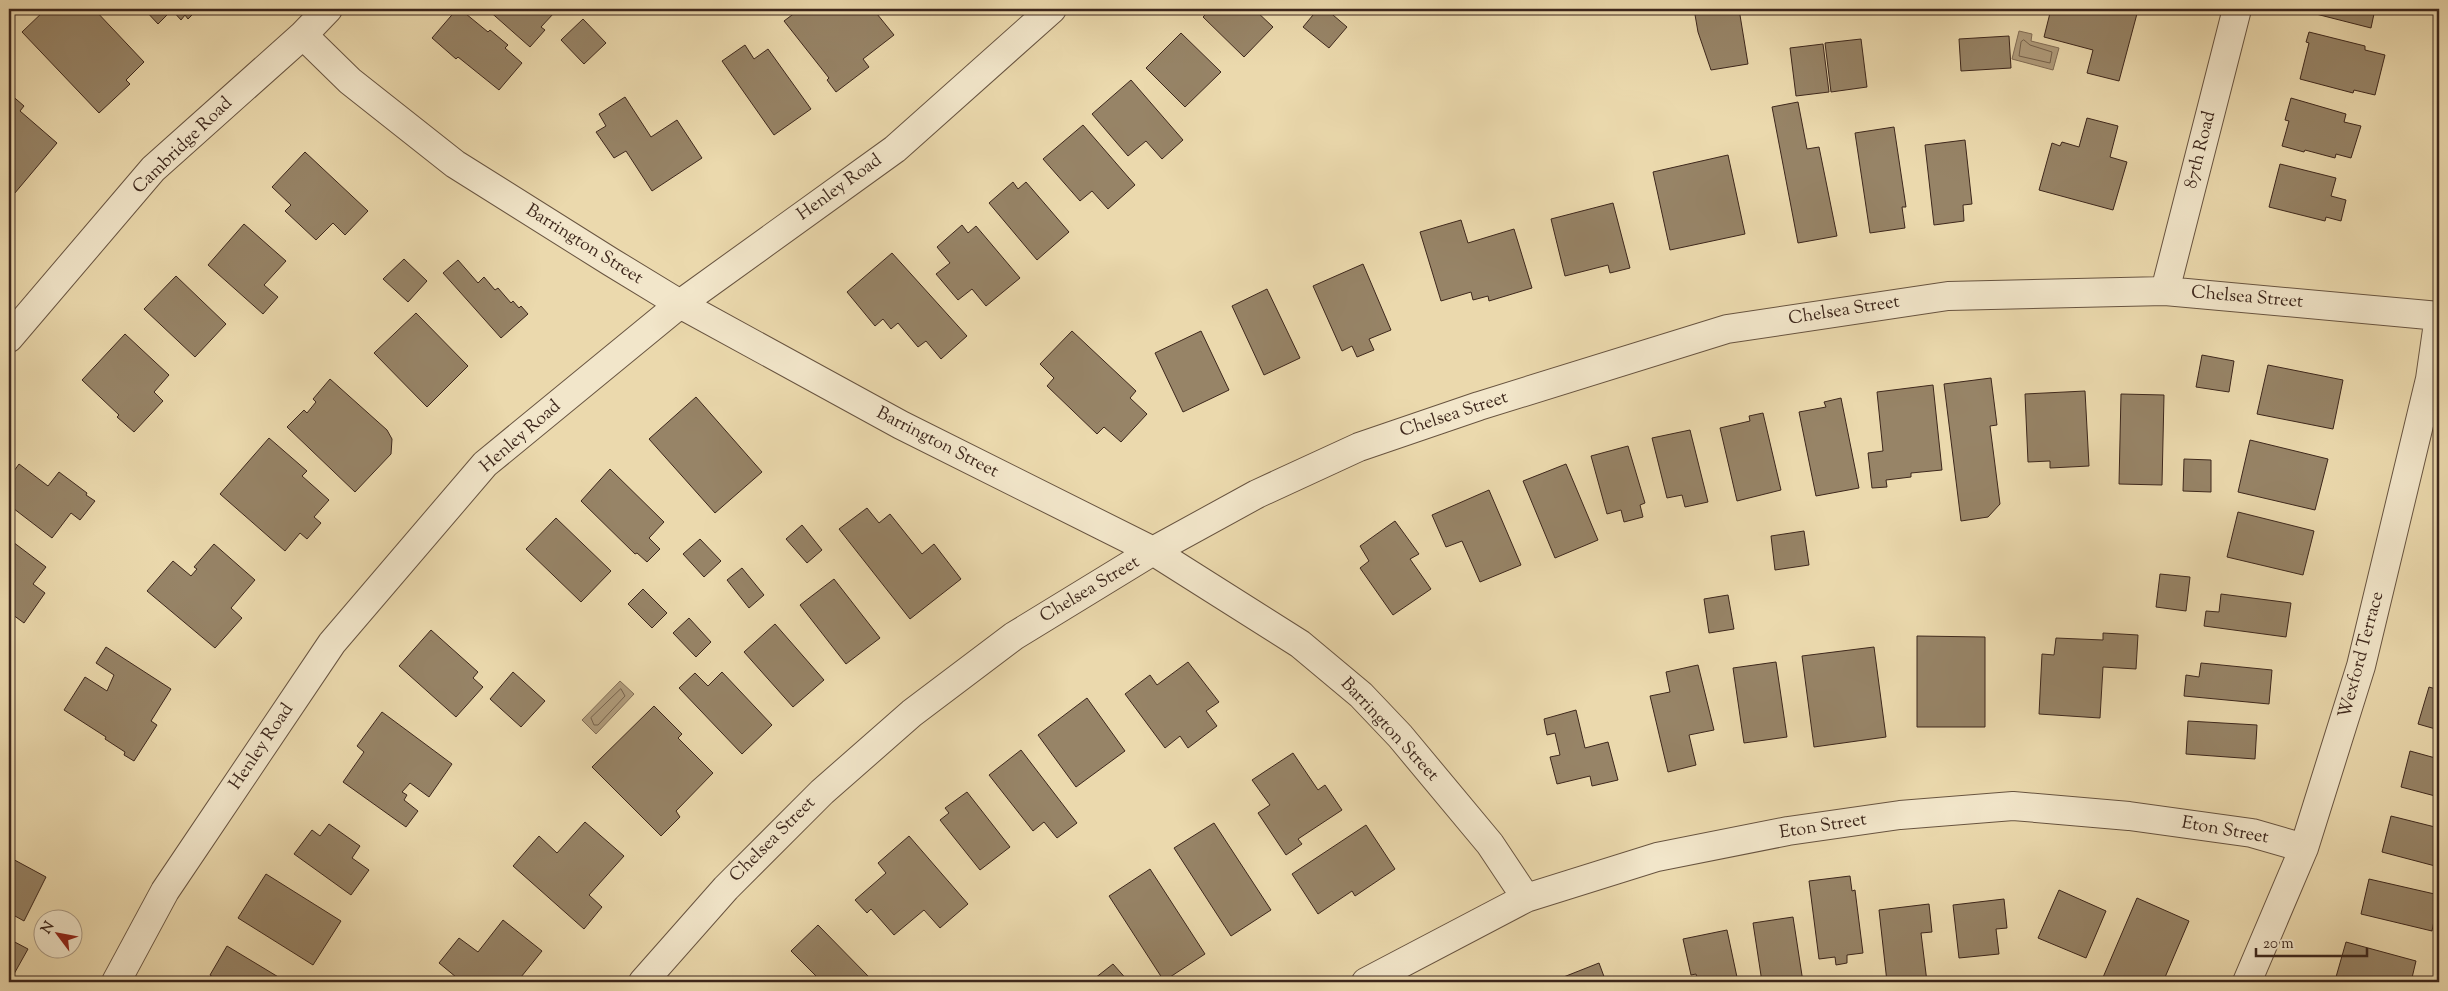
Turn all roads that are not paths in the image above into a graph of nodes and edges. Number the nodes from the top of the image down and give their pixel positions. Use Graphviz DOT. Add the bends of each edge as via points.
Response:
graph roads {
  1 [pos="328,9"];
  2 [pos="1052,9"];
  3 [pos="2237,9"];
  4 [pos="303,35"];
  5 [pos="2165,290"];
  6 [pos="680,304"];
  7 [pos="2439,316"];
  8 [pos="9,338"];
  9 [pos="1153,551"];
  10 [pos="2304,848"];
  11 [pos="1526,898"];
  12 [pos="116,982"];
  13 [pos="643,982"];
  14 [pos="1366,982"];
  15 [pos="2247,982"];
  1 -- 4 [label="street, Cambridge Road"];
  2 -- 6 [label="street, Henley Road" via="895,149"];
  3 -- 5 [label="street, 87th Road"];
  4 -- 6 [label="street, Barrington Street" via="350,81 455,164"];
  4 -- 8 [label="street, Cambridge Road" via="153,169"];
  5 -- 7 [label="street, Chelsea Street"];
  5 -- 9 [label="street, Chelsea Street" via="1948,296 1727,329 1359,447 1257,494"];
  6 -- 9 [label="street, Barrington Street" via="901,426"];
  6 -- 12 [label="street, Henley Road" via="486,464 332,643 165,891"];
  7 -- 10 [label="street, Wexford Terrace" via="2430,379 2362,666"];
  9 -- 11 [label="street, Barrington Street" via="1300,644 1361,695 1400,736 1490,844"];
  9 -- 13 [label="street, Chelsea Street" via="1014,636 912,713 815,798 726,888"];
  10 -- 11 [label="street, Eton Street" via="2252,833 2128,816 2013,806 1900,814 1788,831 1657,857"];
  10 -- 15 [label="street, Wexford Terrace"];
  11 -- 14 [label="street, Eton Street"];
}
